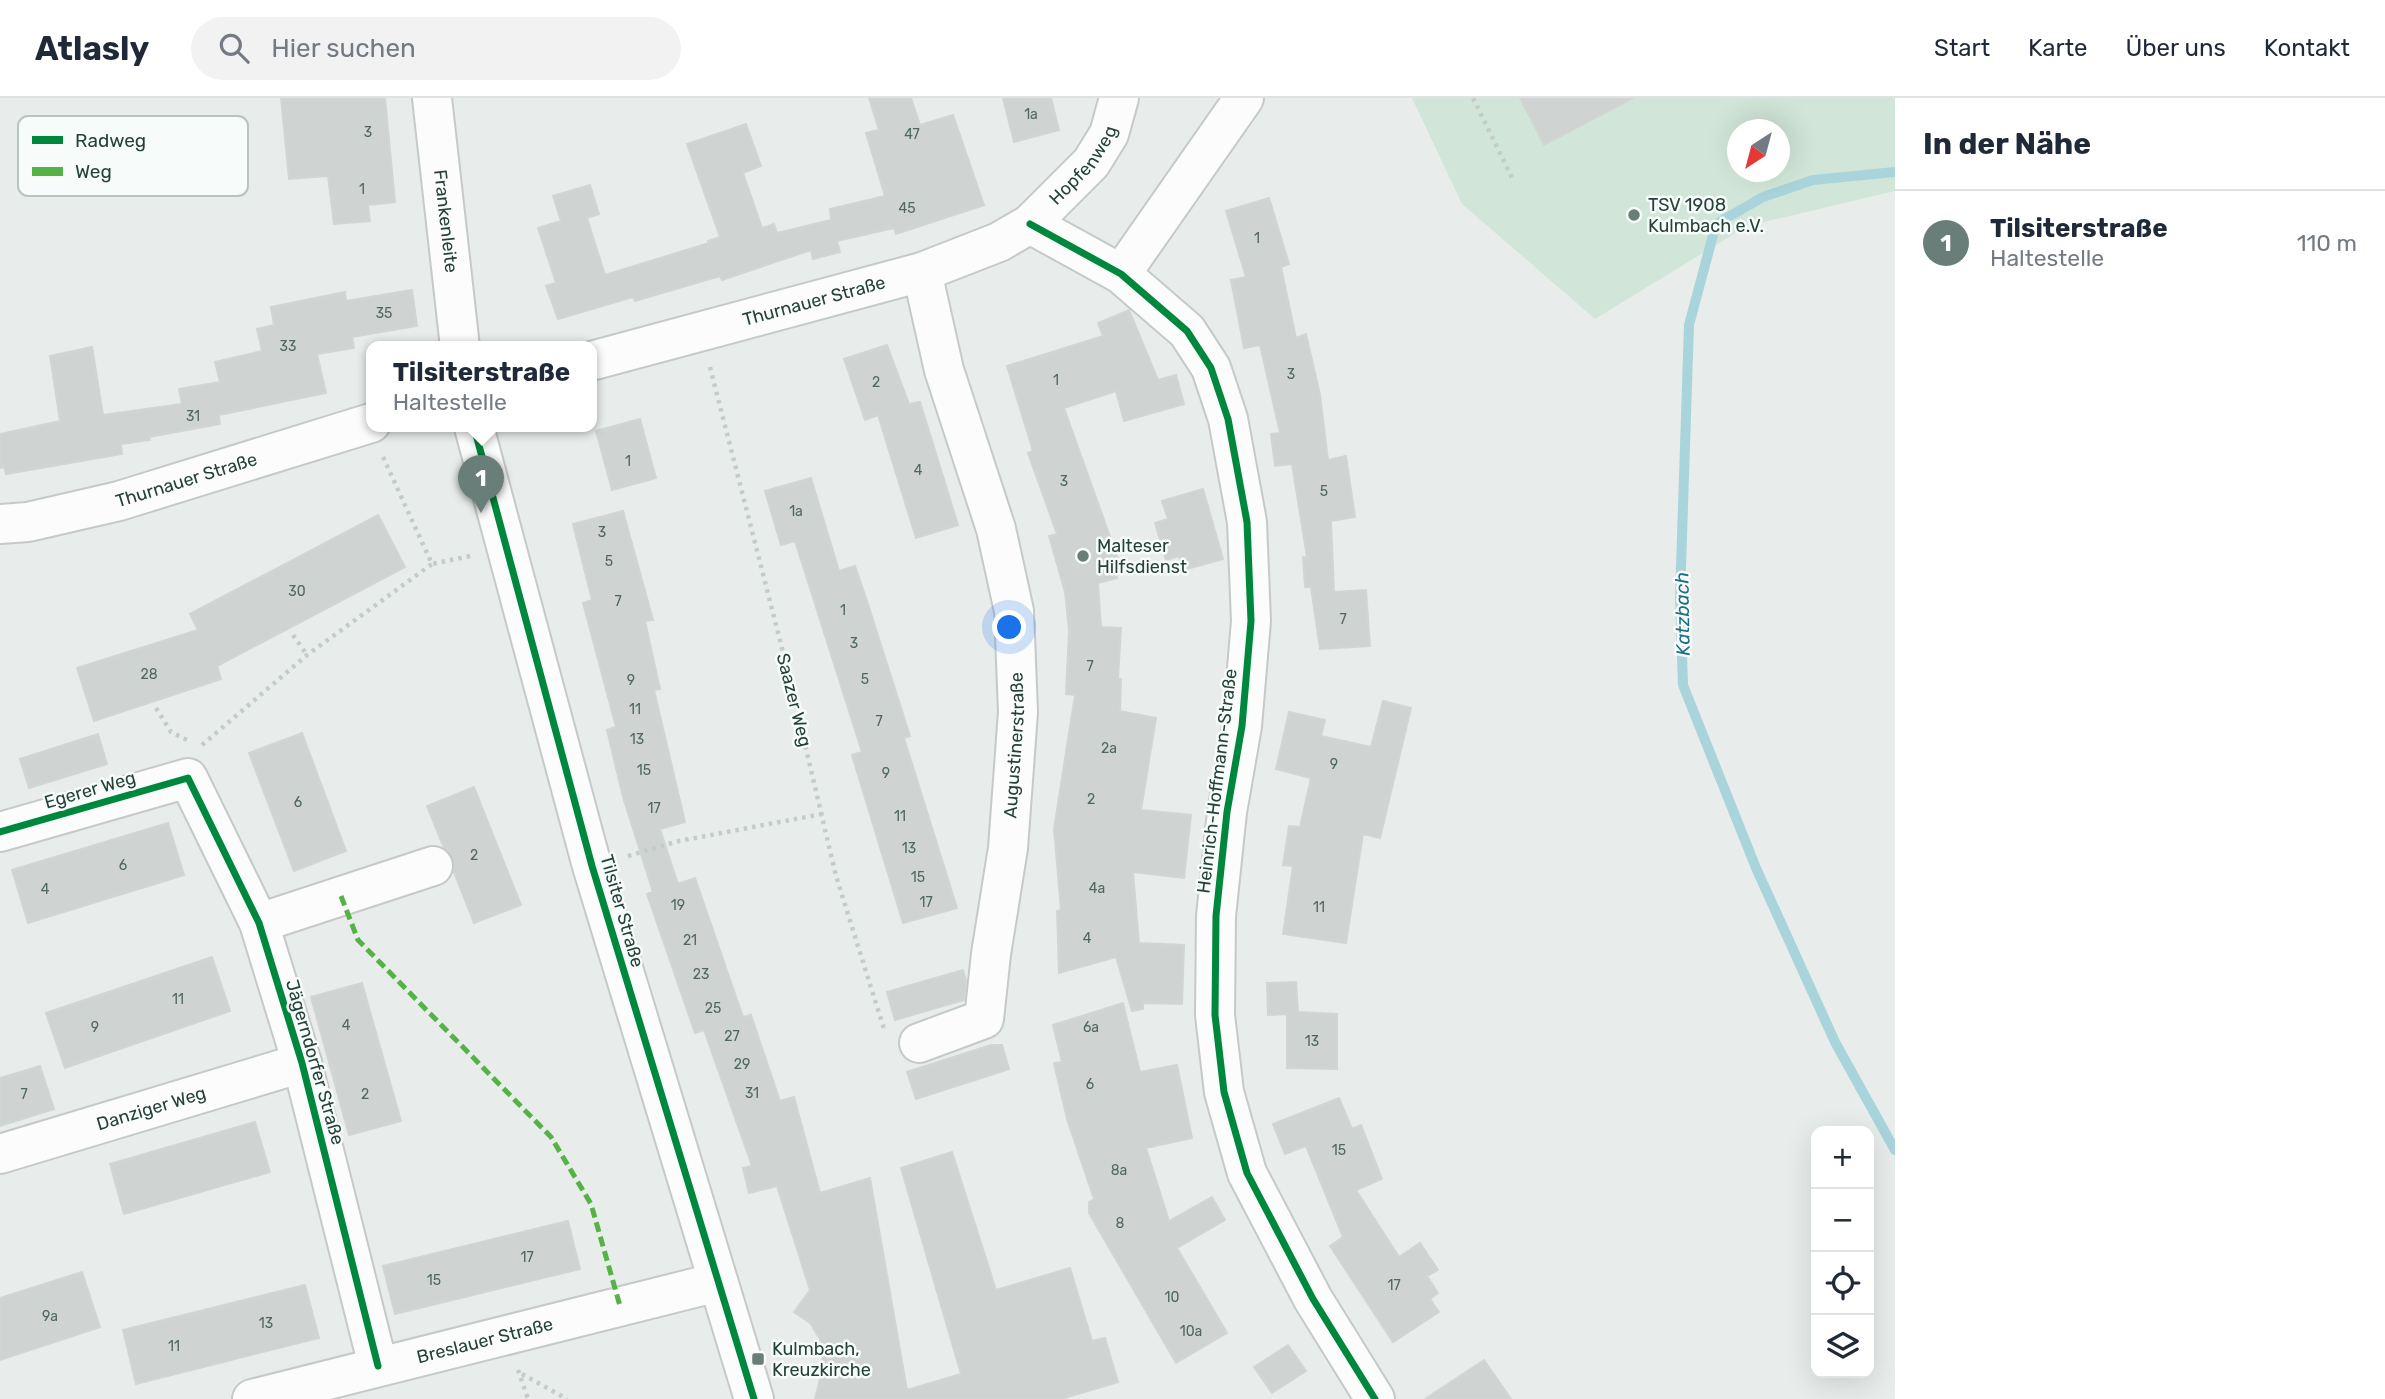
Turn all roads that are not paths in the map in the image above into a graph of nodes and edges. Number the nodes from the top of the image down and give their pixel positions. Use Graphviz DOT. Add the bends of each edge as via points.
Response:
graph roads {
  1 [pos="432,98"];
  2 [pos="1119,98"];
  3 [pos="1244,98"];
  4 [pos="1030,224"];
  5 [pos="922,272"];
  6 [pos="1121,274"];
  7 [pos="459,341"];
  8 [pos="597,359"];
  9 [pos="366,425"];
  10 [pos="475,432"];
  11 [pos="0,524"];
  12 [pos="188,778"];
  13 [pos="0,832"];
  14 [pos="433,866"];
  15 [pos="259,923"];
  16 [pos="919,1043"];
  17 [pos="302,1063"];
  18 [pos="0,1154"];
  19 [pos="718,1282"];
  20 [pos="378,1366"];
  21 [pos="252,1399"];
  22 [pos="754,1399"];
  23 [pos="1375,1399"];
  1 -- 7 [label="street, Frankenleite"];
  2 -- 4 [label="street, Hopfenweg" via="1109,134 1091,163"];
  3 -- 6 [label="street"];
  4 -- 5 [label="street, Thurnauer Straße" via="999,242"];
  4 -- 6 [label="street, Heinrich-Hoffmann-Straße"];
  5 -- 8 [label="street, Thurnauer Straße"];
  5 -- 16 [label="street, Augustinerstraße" via="944,370 996,529 1014,611 1017,726 1008,848 984,1019"];
  6 -- 23 [label="street, Heinrich-Hoffmann-Straße" via="1187,331 1211,368 1228,419 1247,522 1251,621 1216,916 1215,1015 1224,1092 1247,1173 1313,1299"];
  9 -- 11 [label="street, Thurnauer Straße" via="119,501"];
  10 -- 19 [label="street, Tilsiter Straße" via="592,866"];
  12 -- 13 [label="street, Egerer Weg"];
  12 -- 15 [label="street, Jägerndorfer Straße"];
  14 -- 15 [label="street"];
  15 -- 17 [label="street, Jägerndorfer Straße"];
  17 -- 18 [label="street, Danziger Weg"];
  17 -- 20 [label="street, Jägerndorfer Straße"];
  19 -- 20 [label="street, Breslauer Straße"];
  19 -- 22 [label="street, Tilsiter Straße"];
  20 -- 21 [label="street, Breslauer Straße"];
}
